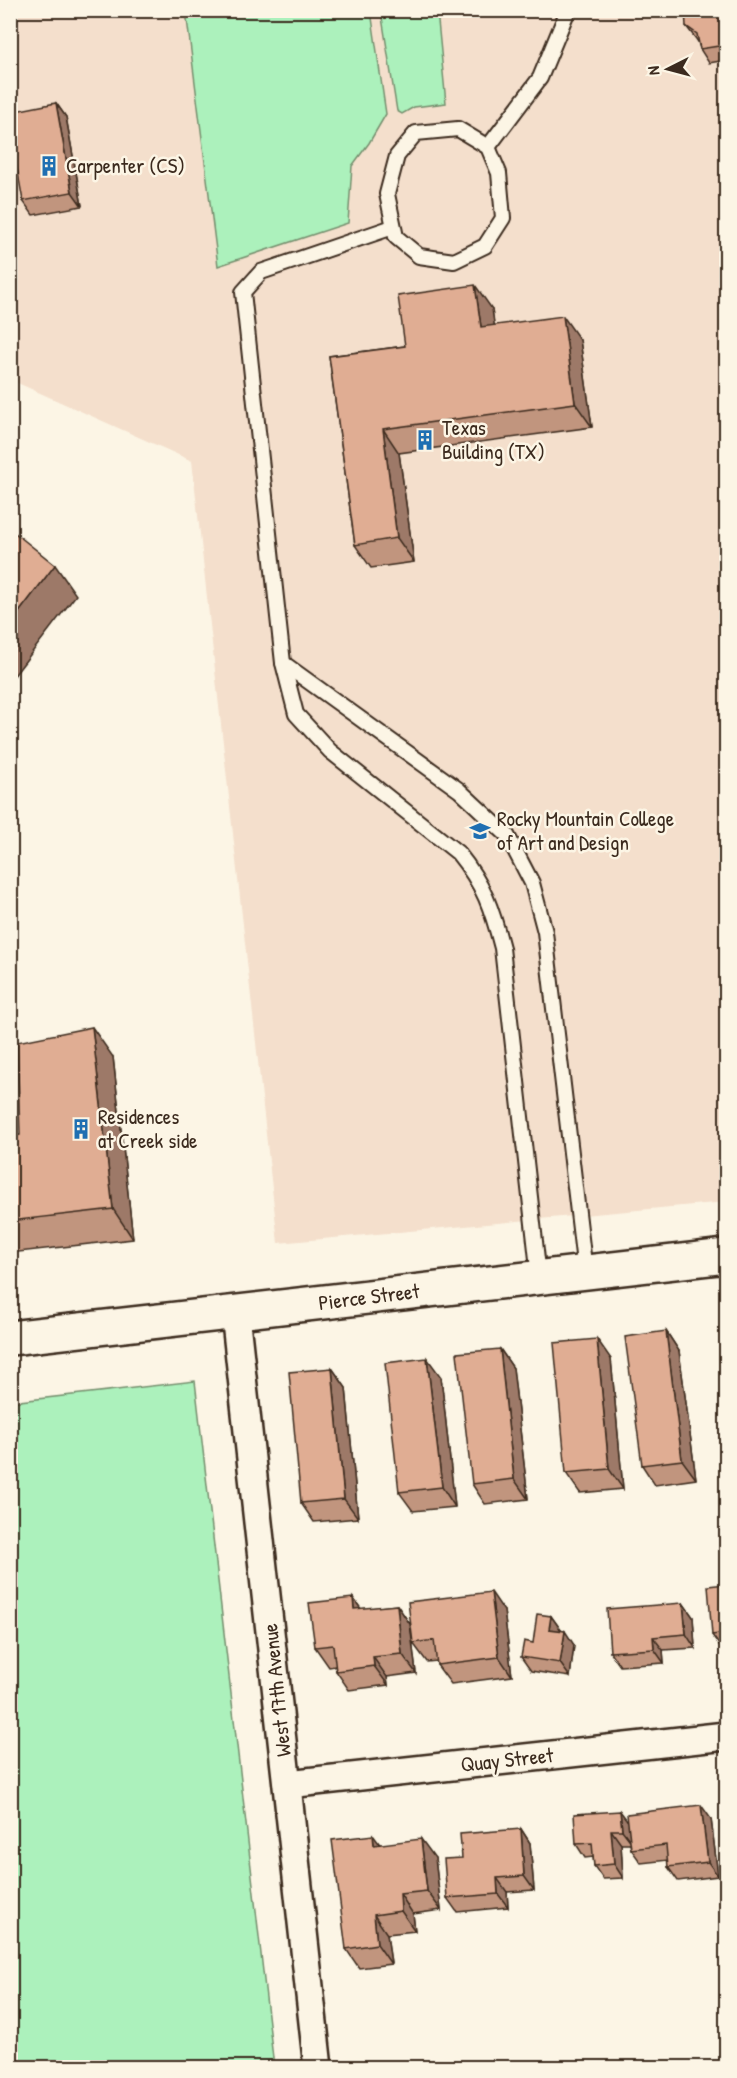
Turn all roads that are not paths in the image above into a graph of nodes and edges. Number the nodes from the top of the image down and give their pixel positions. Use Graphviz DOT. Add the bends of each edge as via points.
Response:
graph roads {
  1 [pos="568,10"];
  2 [pos="488,147"];
  3 [pos="393,227"];
  4 [pos="283,663"];
  5 [pos="726,1256"];
  6 [pos="585,1272"];
  7 [pos="540,1277"];
  8 [pos="235,1313"];
  9 [pos="10,1338"];
  10 [pos="726,1736"];
  11 [pos="288,1784"];
  12 [pos="318,2067"];
  1 -- 2 [label="lane" via="540,78"];
  2 -- 3 [label="lane" via="458,129 416,133 397,156 387,194"];
  2 -- 3 [label="lane" via="499,173 503,218 485,246 454,261 419,256 396,237"];
  3 -- 4 [label="lane" via="261,272 243,292"];
  4 -- 6 [label="lane" via="459,790 507,835 532,883 545,932"];
  4 -- 7 [label="lane" via="296,714 330,751 458,853 475,874 491,908 502,948"];
  5 -- 6 [label="street, Pierce Street"];
  6 -- 7 [label="street, Pierce Street"];
  7 -- 8 [label="street, Pierce Street"];
  8 -- 9 [label="street, Pierce Street"];
  8 -- 11 [label="street, West 17th Avenue"];
  10 -- 11 [label="street, Quay Street"];
  11 -- 12 [label="street, West 17th Avenue"];
}
